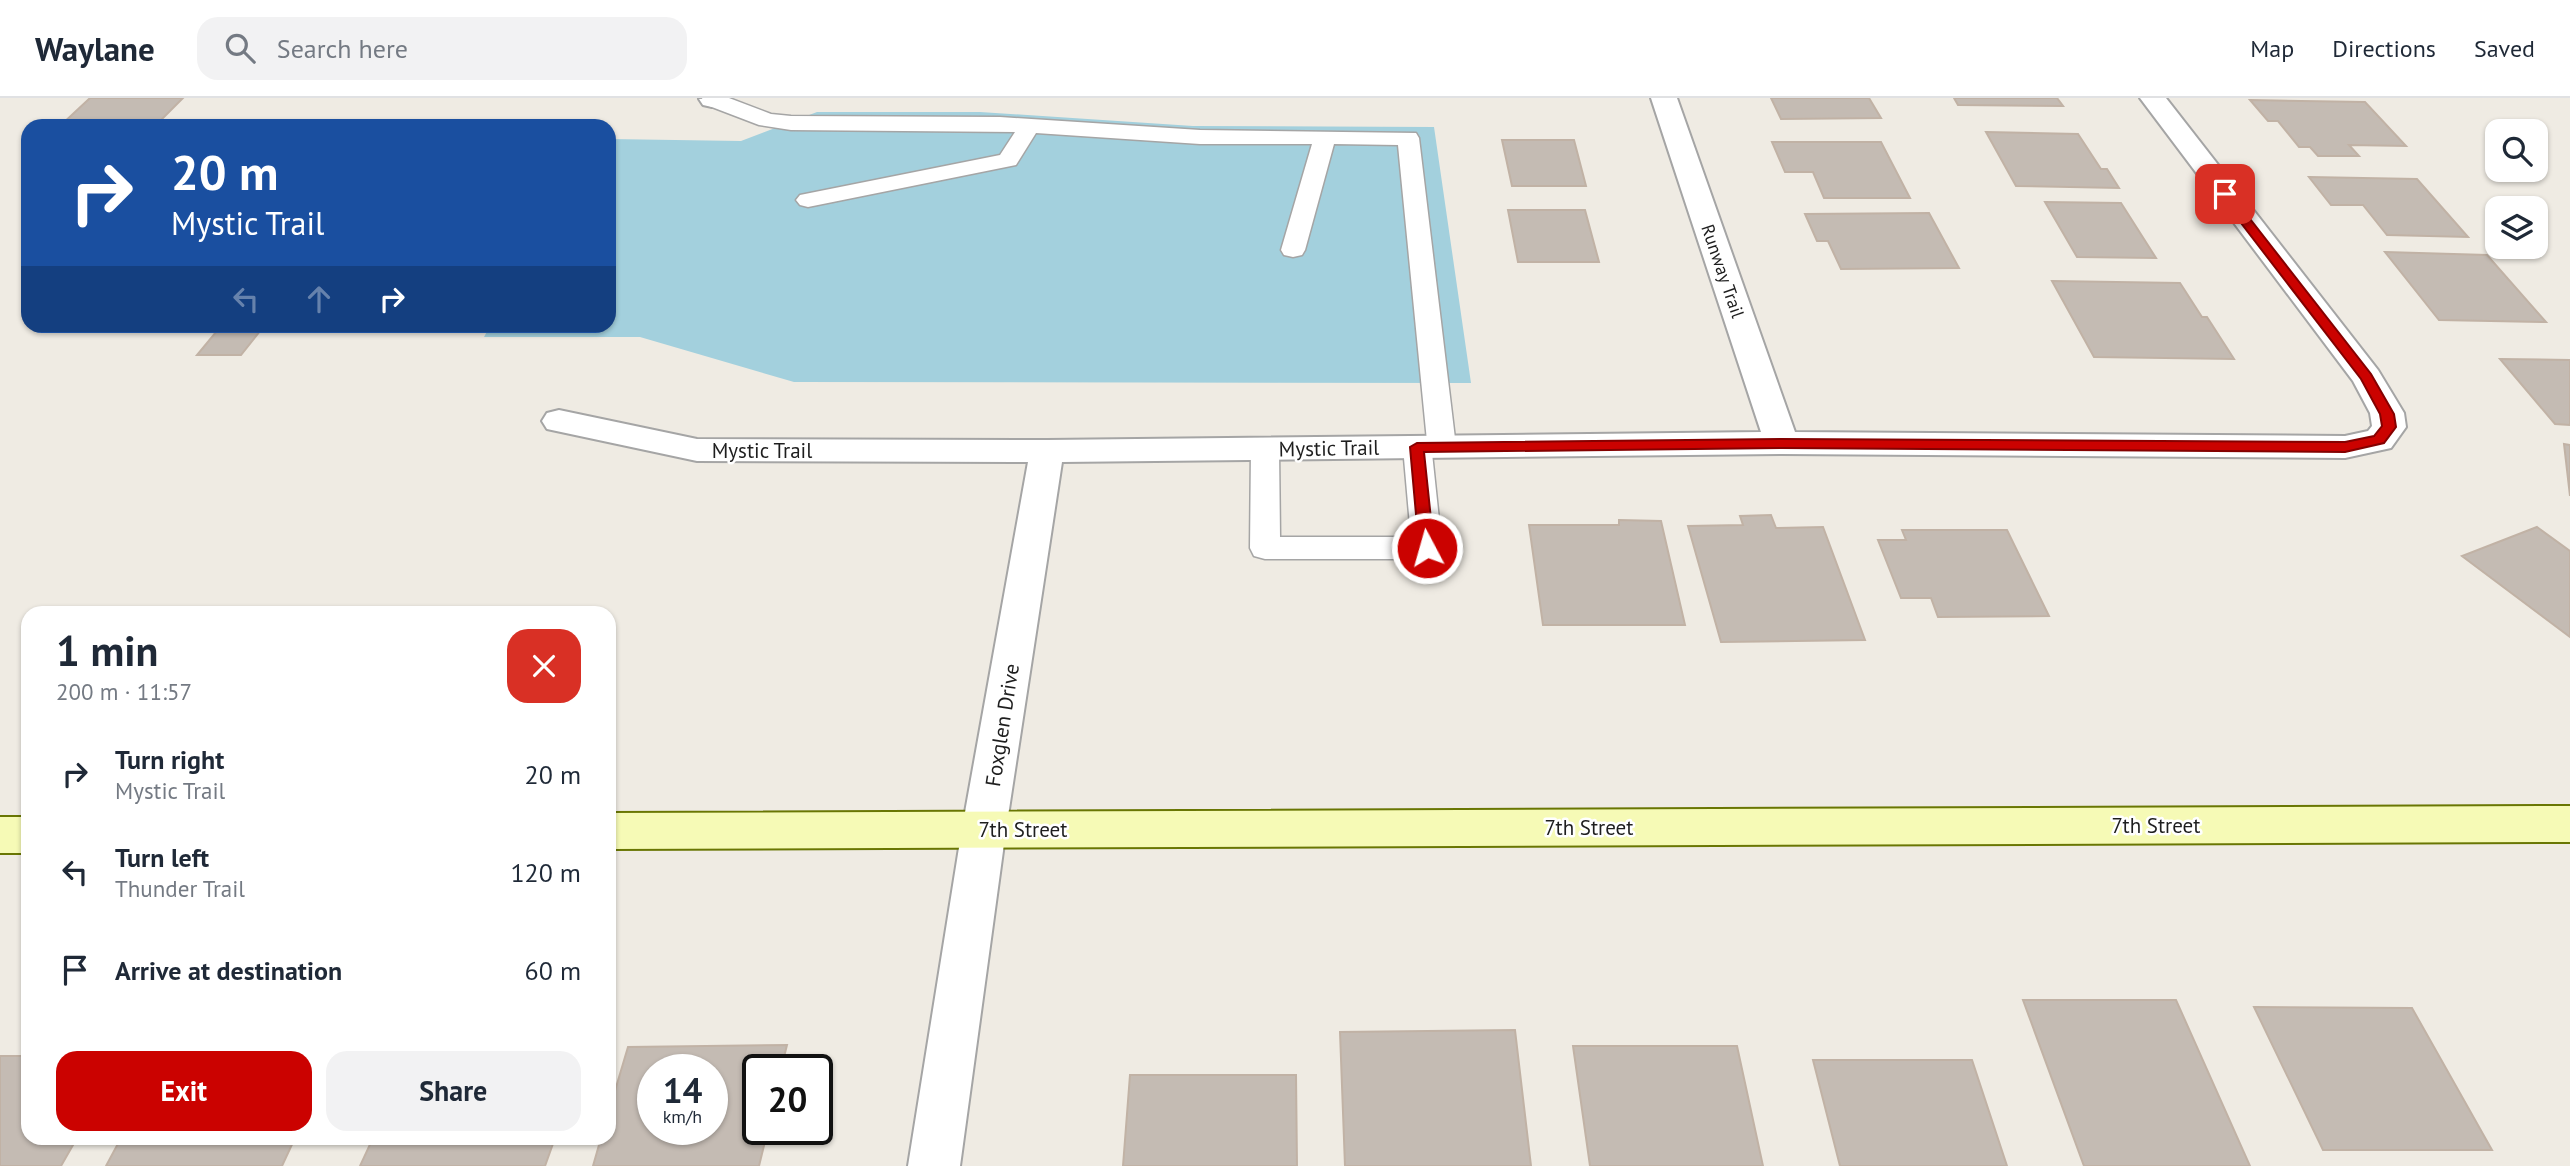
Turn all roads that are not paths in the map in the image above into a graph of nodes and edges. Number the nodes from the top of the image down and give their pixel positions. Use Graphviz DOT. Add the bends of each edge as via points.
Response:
graph roads {
  1 [pos="1664,98"];
  2 [pos="2153,98"];
  3 [pos="712,99"];
  4 [pos="1030,126"];
  5 [pos="1324,138"];
  6 [pos="808,200"];
  7 [pos="1293,250"];
  8 [pos="559,421"];
  9 [pos="1782,443"];
  10 [pos="1429,447"];
  11 [pos="1265,449"];
  12 [pos="1047,452"];
  13 [pos="2570,824"];
  14 [pos="984,829"];
  15 [pos="616,831"];
  16 [pos="0,835"];
  17 [pos="21,835"];
  18 [pos="934,1166"];
  1 -- 9 [label="street, Runway Trail"];
  2 -- 9 [label="street, Mystic Trail" via="2367,377 2387,414 2389,427 2379,440 2345,447"];
  3 -- 4 [label="lane" via="767,120 791,123"];
  4 -- 5 [label="lane" via="1200,137"];
  4 -- 6 [label="lane" via="1007,160"];
  5 -- 7 [label="lane"];
  5 -- 10 [label="lane" via="1408,138 1436,376"];
  8 -- 12 [label="street, Mystic Trail" via="697,450"];
  9 -- 10 [label="street, Mystic Trail"];
  10 -- 11 [label="street, Mystic Trail"];
  10 -- 11 [label="lane" via="1427,548 1265,548"];
  11 -- 12 [label="street, Mystic Trail"];
  12 -- 14 [label="street, Foxglen Drive"];
  13 -- 14 [label="street, 7th Street"];
  14 -- 15 [label="street, 7th Street"];
  14 -- 18 [label="street, Foxglen Drive"];
  16 -- 17 [label="street"];
}
